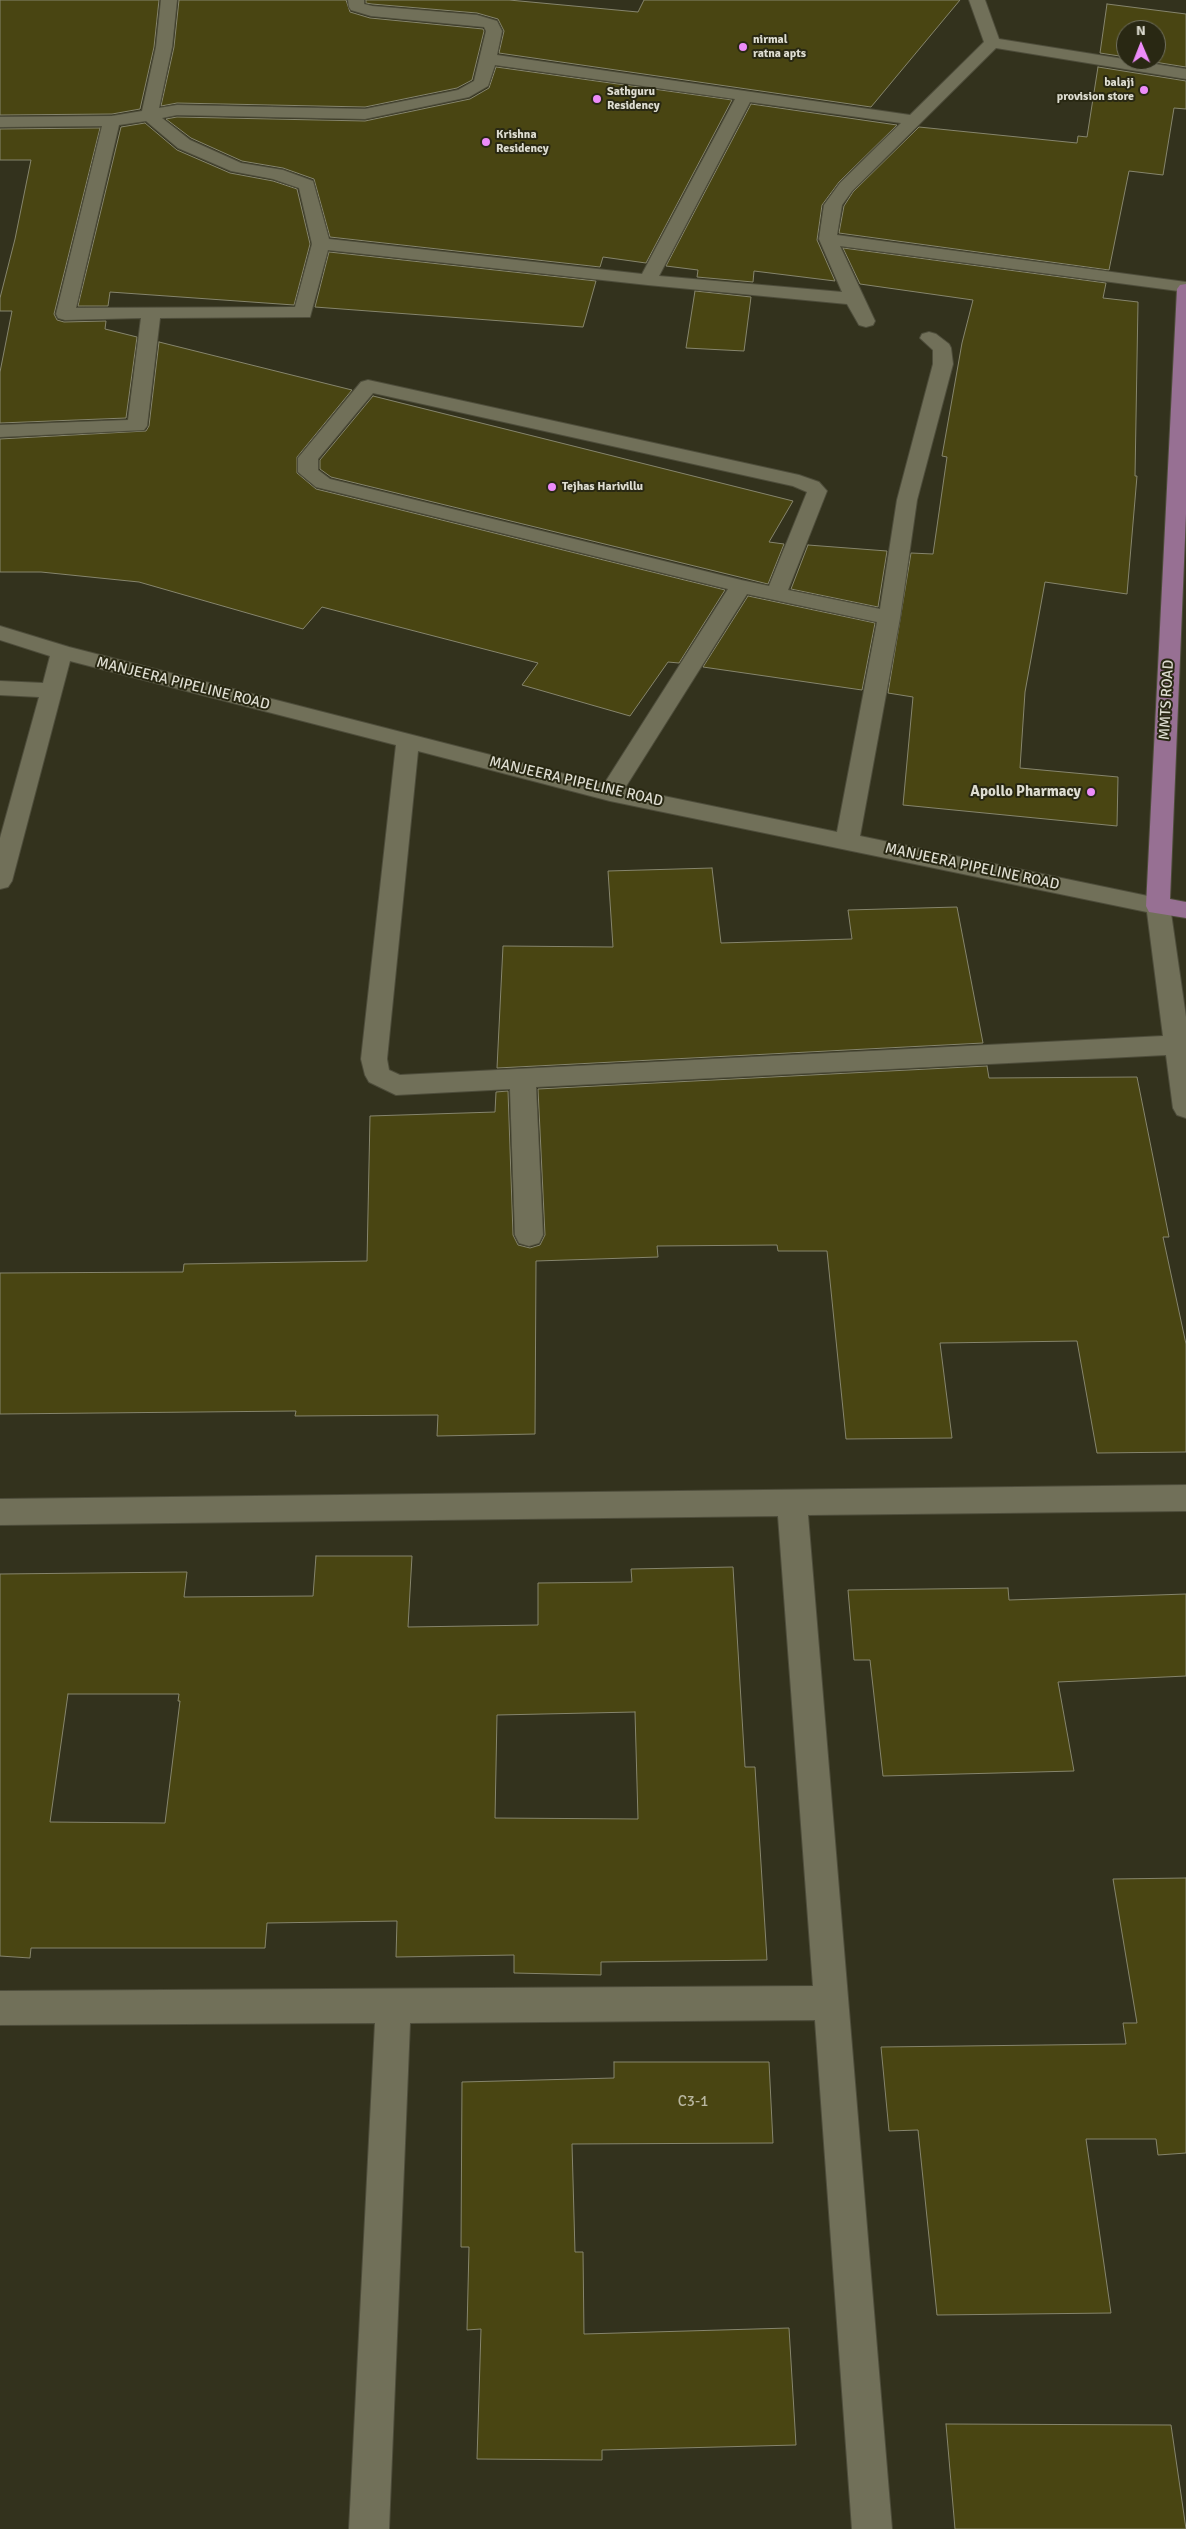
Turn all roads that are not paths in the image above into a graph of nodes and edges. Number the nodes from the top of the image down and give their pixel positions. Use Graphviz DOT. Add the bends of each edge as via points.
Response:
graph roads {
  1 [pos="169,0"];
  2 [pos="356,0"];
  3 [pos="977,0"];
  4 [pos="992,43"];
  5 [pos="488,59"];
  6 [pos="1186,74"];
  7 [pos="745,96"];
  8 [pos="149,115"];
  9 [pos="912,120"];
  10 [pos="112,121"];
  11 [pos="0,122"];
  12 [pos="828,239"];
  13 [pos="321,244"];
  14 [pos="648,280"];
  15 [pos="1186,288"];
  16 [pos="854,299"];
  17 [pos="151,312"];
  18 [pos="866,321"];
  19 [pos="929,338"];
  20 [pos="0,430"];
  21 [pos="741,586"];
  22 [pos="776,594"];
  23 [pos="889,618"];
  24 [pos="0,633"];
  25 [pos="62,652"];
  26 [pos="0,688"];
  27 [pos="52,690"];
  28 [pos="408,741"];
  29 [pos="610,793"];
  30 [pos="6,840"];
  31 [pos="848,841"];
  32 [pos="0,881"];
  33 [pos="1158,906"];
  34 [pos="1186,910"];
  35 [pos="1176,1045"];
  36 [pos="523,1078"];
  37 [pos="1186,1108"];
  38 [pos="528,1235"];
  39 [pos="1186,1498"];
  40 [pos="792,1503"];
  41 [pos="0,1512"];
  42 [pos="832,2003"];
  43 [pos="393,2007"];
  44 [pos="0,2008"];
  45 [pos="369,2529"];
  46 [pos="872,2529"];
  1 -- 8 [label="street" via="164,47"];
  2 -- 5 [label="street" via="356,7 371,11 491,24 494,31"];
  3 -- 4 [label="street"];
  4 -- 6 [label="street"];
  4 -- 9 [label="street"];
  5 -- 7 [label="street"];
  5 -- 8 [label="street" via="482,83 463,94 365,114 177,110"];
  7 -- 9 [label="street"];
  7 -- 14 [label="street"];
  8 -- 10 [label="street"];
  8 -- 13 [label="street" via="184,144 237,167 277,174 307,185"];
  9 -- 12 [label="street" via="846,187 833,205"];
  10 -- 11 [label="street"];
  10 -- 17 [label="street" via="65,314"];
  12 -- 15 [label="street"];
  12 -- 16 [label="street"];
  13 -- 14 [label="street"];
  13 -- 17 [label="street" via="303,313"];
  14 -- 16 [label="street"];
  15 -- 33 [label="main road, MMTS ROAD"];
  16 -- 18 [label="street"];
  17 -- 20 [label="street" via="137,426"];
  19 -- 23 [label="street" via="942,348 942,364 907,500"];
  21 -- 22 [label="street"];
  21 -- 22 [label="street" via="323,483 308,472 308,458 368,386 799,482 817,491"];
  21 -- 29 [label="street"];
  22 -- 23 [label="street"];
  23 -- 31 [label="street"];
  24 -- 25 [label="street, MANJEERA PIPELINE ROAD"];
  25 -- 27 [label="street"];
  25 -- 28 [label="street, MANJEERA PIPELINE ROAD"];
  26 -- 27 [label="street"];
  27 -- 30 [label="street"];
  28 -- 29 [label="street, MANJEERA PIPELINE ROAD"];
  28 -- 36 [label="street" via="374,1059 378,1075 396,1085"];
  29 -- 31 [label="street, MANJEERA PIPELINE ROAD"];
  30 -- 32 [label="street"];
  31 -- 33 [label="street, MANJEERA PIPELINE ROAD"];
  33 -- 34 [label="main road"];
  33 -- 35 [label="street, MMTS ROAD"];
  35 -- 36 [label="street"];
  35 -- 37 [label="street, MMTS ROAD"];
  36 -- 38 [label="street"];
  39 -- 40 [label="street"];
  40 -- 41 [label="street"];
  40 -- 42 [label="street"];
  42 -- 43 [label="street"];
  42 -- 46 [label="street"];
  43 -- 44 [label="street"];
  43 -- 45 [label="street"];
}
